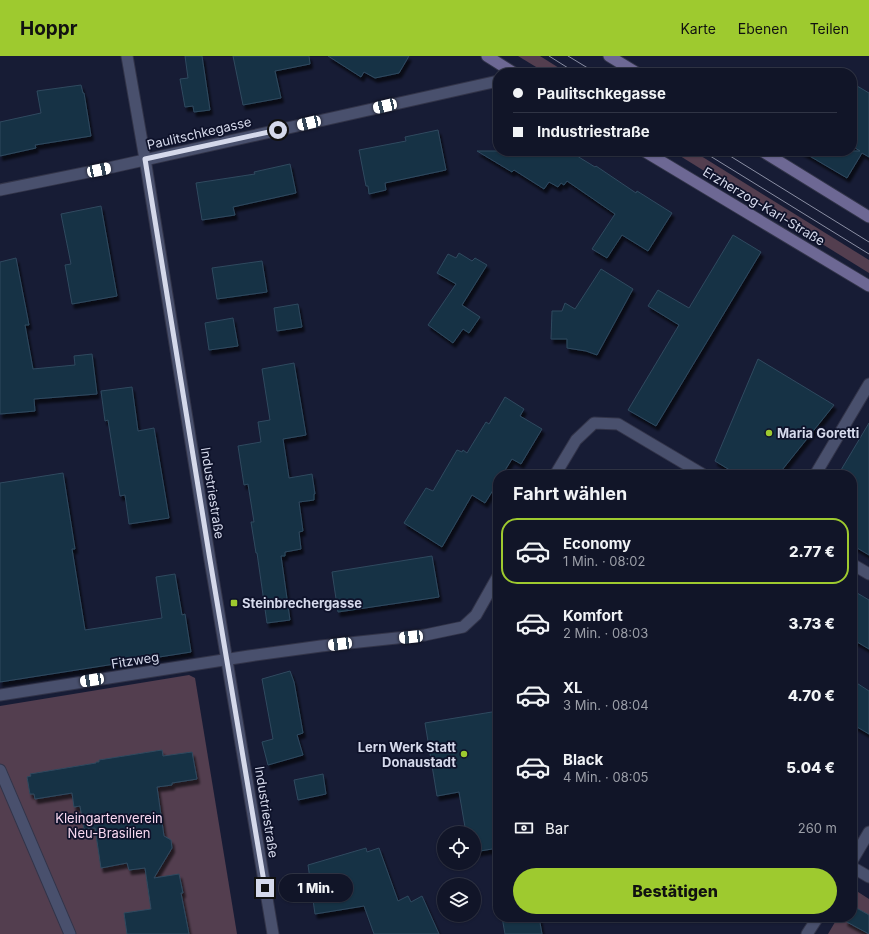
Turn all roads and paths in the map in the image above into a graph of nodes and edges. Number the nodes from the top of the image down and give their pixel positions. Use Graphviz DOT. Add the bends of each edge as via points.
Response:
graph roads {
  1 [pos="127,56"];
  2 [pos="487,56"];
  3 [pos="609,56"];
  4 [pos="506,68"];
  5 [pos="629,68"];
  6 [pos="493,82"];
  7 [pos="652,156"];
  8 [pos="770,156"];
  9 [pos="145,159"];
  10 [pos="0,190"];
  11 [pos="869,217"];
  12 [pos="869,286"];
  13 [pos="869,384"];
  14 [pos="559,470"];
  15 [pos="696,470"];
  16 [pos="818,470"];
  17 [pos="857,567"];
  18 [pos="869,574"];
  19 [pos="493,585"];
  20 [pos="227,660"];
  21 [pos="0,695"];
  22 [pos="0,770"];
  23 [pos="869,832"];
  24 [pos="857,852"];
  25 [pos="857,870"];
  26 [pos="869,877"];
  27 [pos="815,922"];
  28 [pos="70,934"];
  29 [pos="273,934"];
  30 [pos="807,934"];
  1 -- 9 [label="street, Industriestraße"];
  2 -- 4 [label="main road"];
  3 -- 5 [label="main road"];
  6 -- 9 [label="street, Paulitschkegasse"];
  7 -- 12 [label="main road, Erzherzog-Karl-Straße"];
  8 -- 11 [label="main road"];
  9 -- 10 [label="street, Paulitschkegasse"];
  9 -- 20 [label="street, Industriestraße"];
  13 -- 16 [label="street"];
  14 -- 15 [label="street" via="576,440 594,423 618,424"];
  17 -- 18 [label="street"];
  19 -- 20 [label="street" via="476,615 463,627 425,635 321,646"];
  20 -- 21 [label="street, Fitzweg"];
  20 -- 29 [label="street, Industriestraße"];
  22 -- 28 [label="street"];
  23 -- 24 [label="street"];
  25 -- 26 [label="street"];
  27 -- 30 [label="street"];
}
